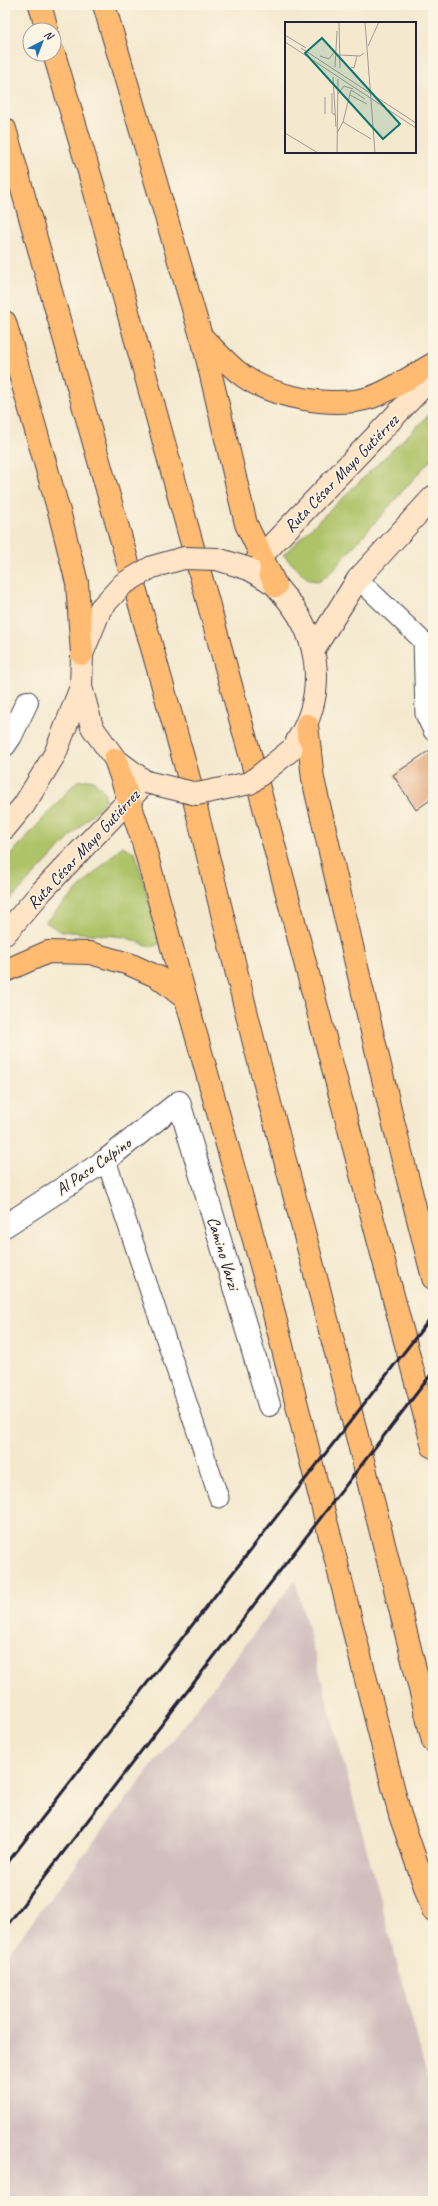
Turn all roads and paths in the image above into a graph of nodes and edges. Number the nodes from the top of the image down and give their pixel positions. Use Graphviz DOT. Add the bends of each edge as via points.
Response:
graph roads {
  1 [pos="40,5"];
  2 [pos="104,5"];
  3 [pos="45,22"];
  4 [pos="56,62"];
  5 [pos="5,129"];
  6 [pos="5,322"];
  7 [pos="201,336"];
  8 [pos="433,364"];
  9 [pos="433,376"];
  10 [pos="433,497"];
  11 [pos="255,563"];
  12 [pos="358,579"];
  13 [pos="428,644"];
  14 [pos="314,649"];
  15 [pos="82,654"];
  16 [pos="81,687"];
  17 [pos="27,702"];
  18 [pos="307,726"];
  19 [pos="433,731"];
  20 [pos="5,745"];
  21 [pos="115,759"];
  22 [pos="146,782"];
  23 [pos="129,800"];
  24 [pos="5,828"];
  25 [pos="5,934"];
  26 [pos="5,971"];
  27 [pos="186,999"];
  28 [pos="178,1102"];
  29 [pos="106,1160"];
  30 [pos="5,1226"];
  31 [pos="433,1278"];
  32 [pos="269,1405"];
  33 [pos="433,1447"];
  34 [pos="219,1498"];
  35 [pos="433,1741"];
  36 [pos="433,1910"];
  1 -- 3 [label="highway"];
  2 -- 7 [label="highway"];
  4 -- 33 [label="highway" via="93,185 251,758"];
  5 -- 35 [label="highway" via="188,775"];
  6 -- 15 [label="highway" via="77,583"];
  7 -- 8 [label="highway" via="226,362 244,376 268,389 317,401 347,402 372,397"];
  7 -- 11 [label="highway"];
  9 -- 11 [label="main road, Ruta César Mayo Gutiérrez"];
  10 -- 12 [label="main road"];
  11 -- 14 [label="main road" via="300,614"];
  11 -- 15 [label="main road, bridge" via="184,558 152,567 123,584 101,608"];
  12 -- 13 [label="lane"];
  12 -- 14 [label="main road"];
  13 -- 19 [label="lane" via="425,714"];
  14 -- 18 [label="main road" via="317,688"];
  15 -- 16 [label="main road"];
  16 -- 21 [label="main road" via="92,727"];
  16 -- 24 [label="main road" via="55,754 24,805"];
  17 -- 20 [label="street" via="12,736"];
  18 -- 22 [label="main road, bridge" via="291,750 250,784 198,794"];
  18 -- 31 [label="highway" via="313,779 390,1113"];
  21 -- 22 [label="main road"];
  21 -- 23 [label="highway"];
  22 -- 23 [label="main road, Ruta César Mayo Gutiérrez"];
  23 -- 25 [label="main road, Ruta César Mayo Gutiérrez" via="42,891"];
  23 -- 27 [label="highway"];
  26 -- 27 [label="highway" via="48,952 90,953 129,964 158,977"];
  27 -- 36 [label="highway" via="268,1290 400,1815"];
  28 -- 29 [label="street, Al Paso Calpino"];
  28 -- 32 [label="street, Camino Varzi"];
  29 -- 30 [label="street, Al Paso Calpino"];
  29 -- 34 [label="lane"];
}
